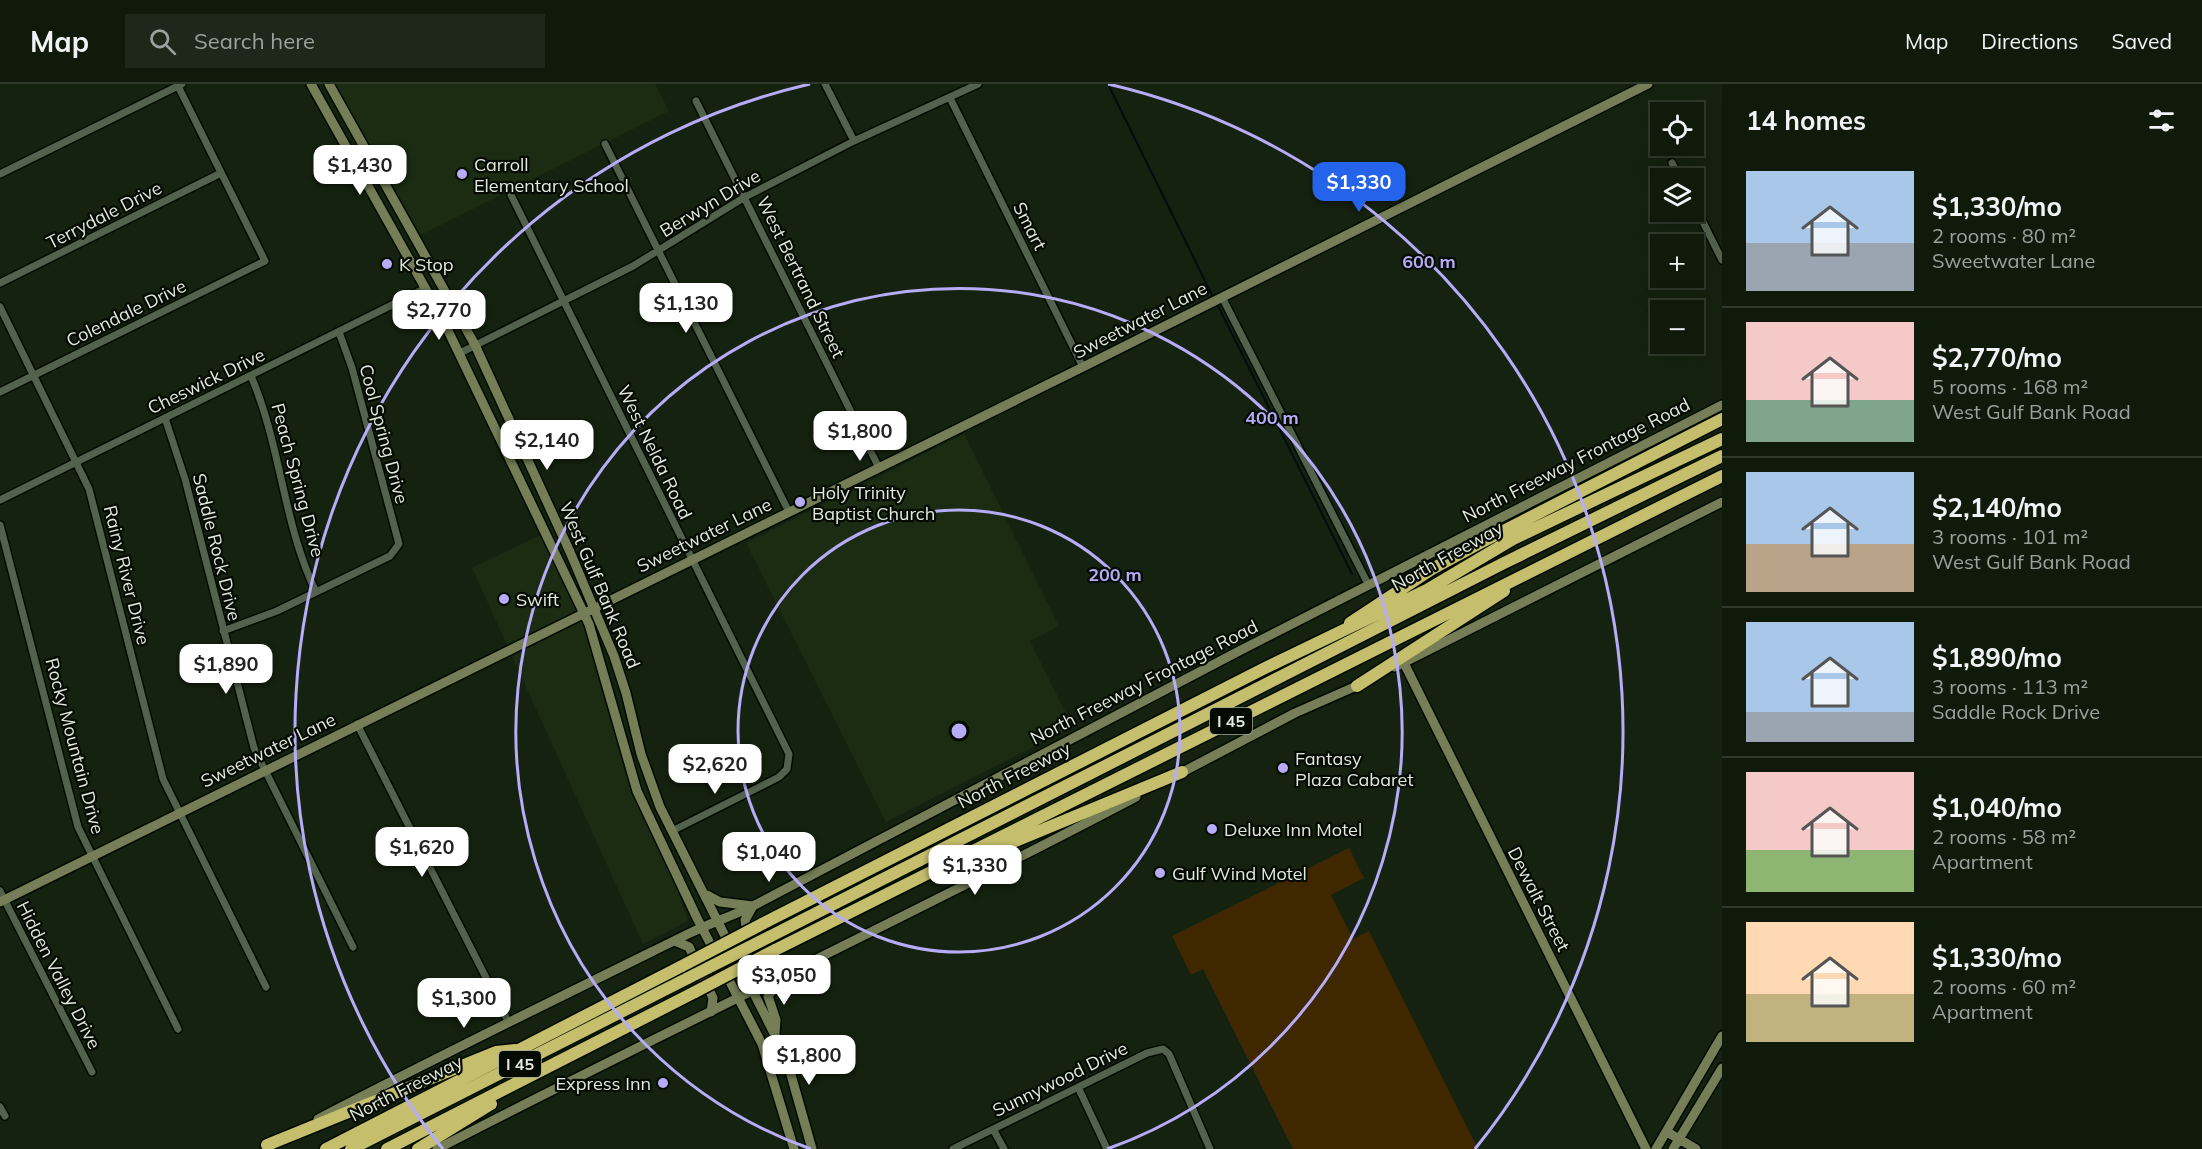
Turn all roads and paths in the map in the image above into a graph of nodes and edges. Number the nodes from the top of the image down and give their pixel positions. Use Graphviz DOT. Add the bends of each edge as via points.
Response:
graph roads {
  1 [pos="311,84"];
  2 [pos="329,84"];
  3 [pos="825,84"];
  4 [pos="978,84"];
  5 [pos="1648,84"];
  6 [pos="179,85"];
  7 [pos="950,98"];
  8 [pos="696,101"];
  9 [pos="854,141"];
  10 [pos="605,144"];
  11 [pos="1672,163"];
  12 [pos="1675,168"];
  13 [pos="221,173"];
  14 [pos="0,174"];
  15 [pos="512,195"];
  16 [pos="745,197"];
  17 [pos="1703,222"];
  18 [pos="659,251"];
  19 [pos="1722,260"];
  20 [pos="0,283"];
  21 [pos="426,288"];
  22 [pos="1222,297"];
  23 [pos="564,301"];
  24 [pos="0,307"];
  25 [pos="339,332"];
  26 [pos="475,345"];
  27 [pos="460,352"];
  28 [pos="1083,367"];
  29 [pos="251,375"];
  30 [pos="34,376"];
  31 [pos="0,392"];
  32 [pos="1722,405"];
  33 [pos="165,418"];
  34 [pos="1722,419"];
  35 [pos="1722,439"];
  36 [pos="1722,456"];
  37 [pos="77,462"];
  38 [pos="879,468"];
  39 [pos="1722,476"];
  40 [pos="0,500"];
  41 [pos="1722,502"];
  42 [pos="789,512"];
  43 [pos="0,525"];
  44 [pos="1556,557"];
  45 [pos="691,559"];
  46 [pos="1368,584"];
  47 [pos="316,592"];
  48 [pos="595,607"];
  49 [pos="583,613"];
  50 [pos="223,631"];
  51 [pos="1332,637"];
  52 [pos="1404,663"];
  53 [pos="1356,686"];
  54 [pos="357,724"];
  55 [pos="264,770"];
  56 [pos="1182,772"];
  57 [pos="178,813"];
  58 [pos="672,831"];
  59 [pos="91,856"];
  60 [pos="905,883"];
  61 [pos="703,891"];
  62 [pos="687,895"];
  63 [pos="1,898"];
  64 [pos="753,906"];
  65 [pos="720,921"];
  66 [pos="702,928"];
  67 [pos="675,941"];
  68 [pos="353,947"];
  69 [pos="789,974"];
  70 [pos="266,987"];
  71 [pos="753,991"];
  72 [pos="738,999"];
  73 [pos="711,1012"];
  74 [pos="507,1021"];
  75 [pos="178,1029"];
  76 [pos="775,1034"];
  77 [pos="1722,1036"];
  78 [pos="525,1048"];
  79 [pos="566,1059"];
  80 [pos="1722,1068"];
  81 [pos="92,1072"];
  82 [pos="1078,1087"];
  83 [pos="798,1096"];
  84 [pos="781,1101"];
  85 [pos="0,1107"];
  86 [pos="4,1116"];
  87 [pos="993,1129"];
  88 [pos="1667,1132"];
  89 [pos="1679,1140"];
  90 [pos="263,1147"];
  91 [pos="326,1149"];
  92 [pos="351,1149"];
  93 [pos="387,1149"];
  94 [pos="418,1149"];
  95 [pos="437,1149"];
  96 [pos="794,1149"];
  97 [pos="812,1149"];
  98 [pos="953,1149"];
  99 [pos="1004,1149"];
  100 [pos="1107,1149"];
  101 [pos="1210,1149"];
  102 [pos="1646,1149"];
  103 [pos="1656,1149"];
  104 [pos="1673,1149"];
  105 [pos="1696,1149"];
  1 -- 21 [label="main road, West Gulf Bank Road"];
  2 -- 26 [label="main road, West Gulf Bank Road"];
  3 -- 9 [label="street"];
  4 -- 7 [label="street, Berwyn Drive"];
  5 -- 22 [label="main road, Sweetwater Lane"];
  6 -- 13 [label="street"];
  6 -- 14 [label="street"];
  7 -- 9 [label="street, Berwyn Drive"];
  7 -- 28 [label="street, Smart"];
  8 -- 16 [label="street, West Bertrand Street"];
  9 -- 16 [label="street, Berwyn Drive"];
  10 -- 18 [label="street"];
  11 -- 12 [label="street"];
  13 -- 20 [label="street, Terrydale Drive"];
  13 -- 30 [label="street, Colendale Drive" via="265,261"];
  15 -- 23 [label="street, West Nelda Road"];
  16 -- 18 [label="street, Berwyn Drive"];
  16 -- 38 [label="street, West Bertrand Street"];
  17 -- 19 [label="street"];
  18 -- 23 [label="street, Berwyn Drive"];
  18 -- 42 [label="street"];
  21 -- 25 [label="street, Cheswick Drive"];
  21 -- 27 [label="main road, West Gulf Bank Road"];
  22 -- 28 [label="main road, Sweetwater Lane"];
  22 -- 46 [label="street"];
  23 -- 26 [label="street, Berwyn Drive"];
  23 -- 45 [label="street, West Nelda Road"];
  24 -- 30 [label="street, Rainy River Drive"];
  25 -- 29 [label="street, Cheswick Drive"];
  25 -- 47 [label="street, Cool Spring Drive" via="399,544 390,556"];
  26 -- 27 [label="street, Berwyn Drive"];
  26 -- 48 [label="main road, West Gulf Bank Road"];
  27 -- 49 [label="main road, West Gulf Bank Road"];
  28 -- 38 [label="main road, Sweetwater Lane"];
  29 -- 33 [label="street, Cheswick Drive"];
  29 -- 47 [label="street, Peach Spring Drive" via="270,427 304,563"];
  30 -- 31 [label="street, Colendale Drive"];
  30 -- 37 [label="street, Rainy River Drive"];
  32 -- 46 [label="main road, North Freeway Frontage Road"];
  33 -- 37 [label="street, Cheswick Drive"];
  33 -- 50 [label="street, Saddle Rock Drive" via="185,479"];
  34 -- 51 [label="highway" via="1432,569 1363,612"];
  35 -- 51 [label="highway, North Freeway / I 45" via="1513,539 1427,590"];
  36 -- 92 [label="highway, North Freeway / I 45, bridge"];
  37 -- 40 [label="street, Cheswick Drive"];
  37 -- 57 [label="street, Rainy River Drive" via="96,510 158,763"];
  38 -- 42 [label="main road, Sweetwater Lane"];
  39 -- 44 [label="highway, I 45"];
  41 -- 52 [label="main road"];
  42 -- 45 [label="main road, Sweetwater Lane"];
  43 -- 59 [label="street, Rocky Mountain Drive" via="73,810"];
  44 -- 53 [label="highway"];
  44 -- 60 [label="highway, I 45" via="1054,812"];
  45 -- 48 [label="main road, Sweetwater Lane"];
  45 -- 58 [label="street, West Nelda Road" via="786,747 787,769 770,782"];
  46 -- 64 [label="main road, North Freeway Frontage Road"];
  47 -- 50 [label="street"];
  48 -- 49 [label="main road, Sweetwater Lane"];
  48 -- 58 [label="main road, West Gulf Bank Road" via="627,693 649,780"];
  49 -- 54 [label="main road, Sweetwater Lane"];
  49 -- 62 [label="main road, West Gulf Bank Road" via="606,677 637,791"];
  50 -- 55 [label="street, Saddle Rock Drive" via="246,724"];
  51 -- 78 [label="highway, North Freeway / I 45, bridge"];
  52 -- 53 [label="main road"];
  52 -- 102 [label="main road, Dewalt Street"];
  53 -- 56 [label="main road"];
  54 -- 55 [label="main road, Sweetwater Lane"];
  54 -- 74 [label="street"];
  55 -- 57 [label="main road, Sweetwater Lane"];
  55 -- 68 [label="street, Saddle Rock Drive"];
  56 -- 60 [label="highway" via="984,856"];
  56 -- 69 [label="main road"];
  57 -- 59 [label="main road, Sweetwater Lane"];
  57 -- 70 [label="street, Rainy River Drive"];
  58 -- 61 [label="main road, West Gulf Bank Road"];
  59 -- 63 [label="main road, Sweetwater Lane"];
  59 -- 75 [label="street, Rocky Mountain Drive"];
  60 -- 79 [label="highway, I 45, bridge"];
  61 -- 62 [label="main road"];
  61 -- 64 [label="main road" via="720,902"];
  61 -- 65 [label="main road, West Gulf Bank Road"];
  62 -- 66 [label="main road, West Gulf Bank Road"];
  63 -- 81 [label="street, Hidden Valley Drive"];
  64 -- 65 [label="main road, North Freeway Frontage Road"];
  64 -- 69 [label="main road" via="745,920 756,953 772,972"];
  65 -- 66 [label="main road, North Freeway Frontage Road"];
  65 -- 71 [label="main road, West Gulf Bank Road"];
  66 -- 67 [label="main road, North Freeway Frontage Road"];
  66 -- 72 [label="main road, West Gulf Bank Road"];
  67 -- 73 [label="main road" via="689,947 713,998"];
  67 -- 74 [label="main road, North Freeway Frontage Road"];
  69 -- 71 [label="main road"];
  69 -- 76 [label="main road" via="768,996 776,1020"];
  71 -- 72 [label="main road"];
  71 -- 76 [label="main road, West Gulf Bank Road"];
  72 -- 73 [label="main road"];
  72 -- 84 [label="main road, West Gulf Bank Road" via="762,1044"];
  73 -- 95 [label="main road"];
  74 -- 90 [label="main road, North Freeway Frontage Road"];
  76 -- 83 [label="main road, West Gulf Bank Road"];
  77 -- 88 [label="main road"];
  78 -- 90 [label="highway" via="496,1052"];
  78 -- 91 [label="highway, North Freeway / I 45"];
  79 -- 93 [label="highway, I 45"];
  79 -- 94 [label="highway"];
  80 -- 89 [label="main road"];
  82 -- 87 [label="street, Sunnywood Drive"];
  82 -- 100 [label="street"];
  82 -- 101 [label="street, Sunnywood Drive" via="1155,1049 1163,1049 1169,1054"];
  83 -- 84 [label="main road"];
  83 -- 97 [label="main road, West Gulf Bank Road"];
  84 -- 96 [label="main road, West Gulf Bank Road"];
  85 -- 86 [label="street"];
  87 -- 98 [label="street, Sunnywood Drive"];
  87 -- 99 [label="street"];
  88 -- 89 [label="main road"];
  88 -- 103 [label="main road"];
  89 -- 104 [label="main road"];
  89 -- 105 [label="main road"];
}
